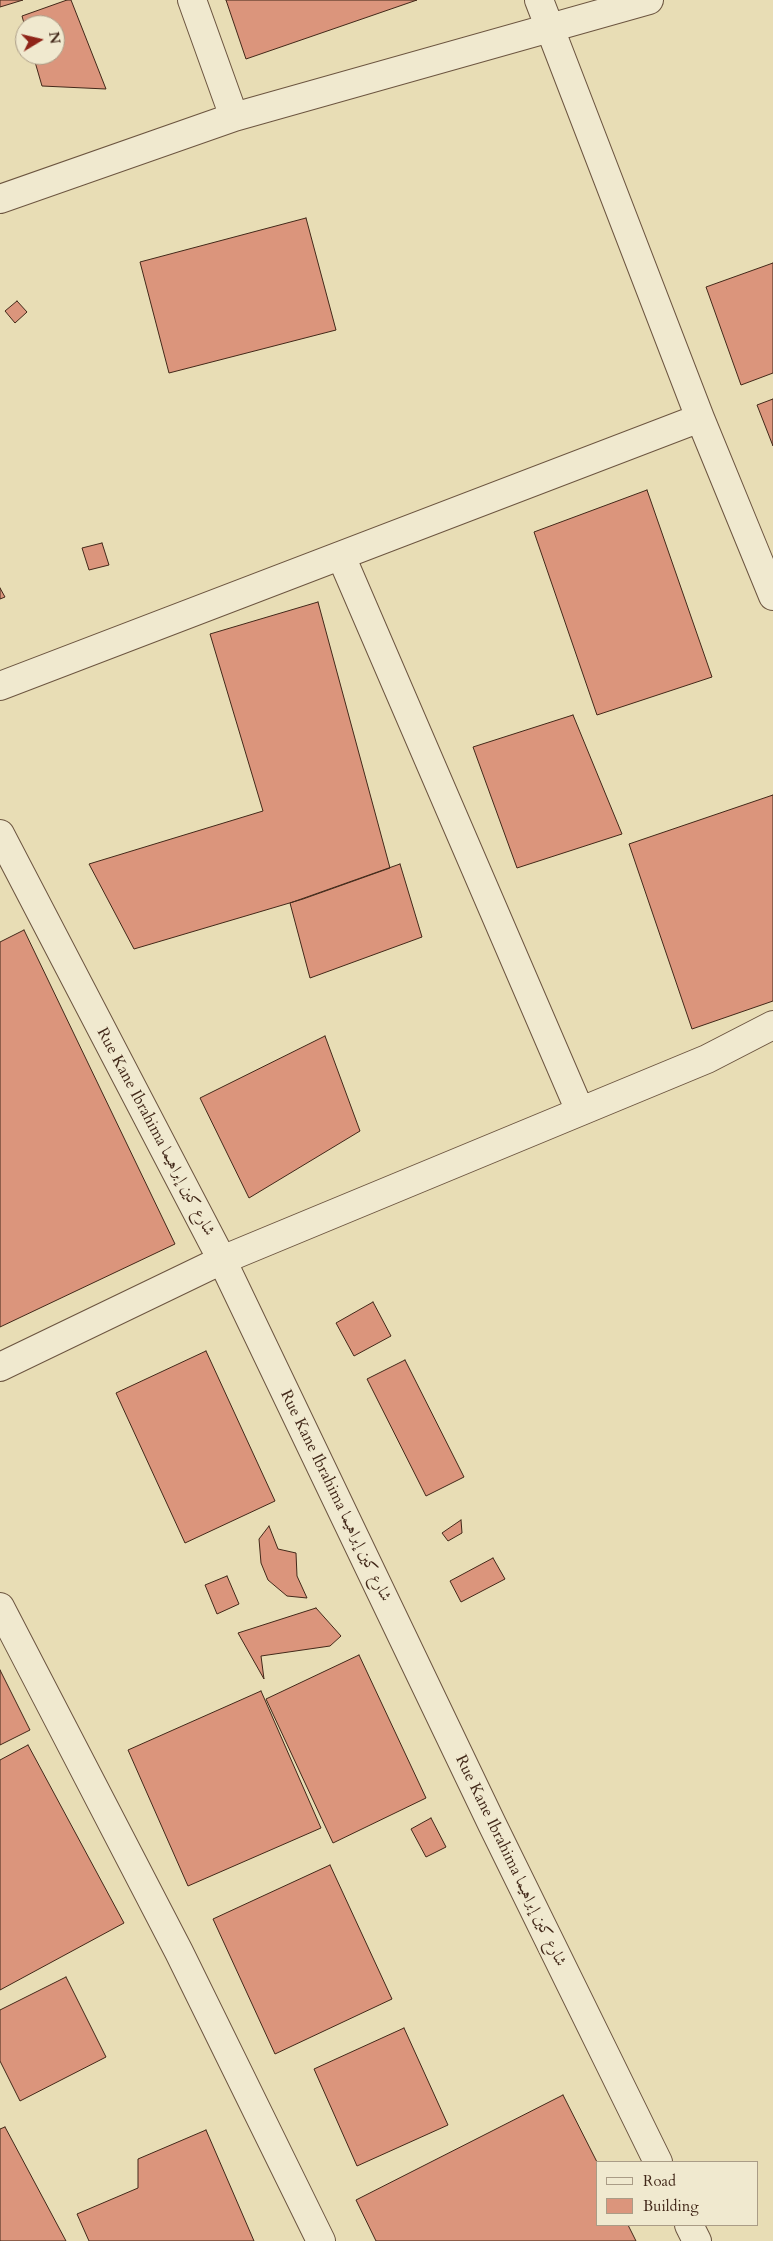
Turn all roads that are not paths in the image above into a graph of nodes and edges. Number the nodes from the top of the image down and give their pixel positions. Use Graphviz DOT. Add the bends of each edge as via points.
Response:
graph roads {
  1 [pos="192,0"];
  2 [pos="539,0"];
  3 [pos="649,0"];
  4 [pos="549,28"];
  5 [pos="234,117"];
  6 [pos="0,199"];
  7 [pos="700,418"];
  8 [pos="341,556"];
  9 [pos="773,596"];
  10 [pos="0,686"];
  11 [pos="0,834"];
  12 [pos="773,1026"];
  13 [pos="580,1111"];
  14 [pos="222,1260"];
  15 [pos="0,1367"];
  16 [pos="0,1607"];
  17 [pos="658,2161"];
  18 [pos="690,2226"];
  19 [pos="321,2241"];
  20 [pos="697,2241"];
  1 -- 5 [label="street"];
  2 -- 4 [label="street"];
  3 -- 4 [label="street"];
  4 -- 5 [label="street"];
  4 -- 7 [label="street"];
  5 -- 6 [label="street"];
  7 -- 8 [label="street"];
  7 -- 9 [label="street"];
  8 -- 10 [label="street"];
  8 -- 13 [label="street"];
  11 -- 14 [label="street, Rue Kane Ibrahima شارع كين إبراهيما"];
  12 -- 13 [label="street" via="707,1059"];
  13 -- 14 [label="street"];
  14 -- 15 [label="street"];
  14 -- 17 [label="street, Rue Kane Ibrahima شارع كين إبراهيما" via="487,1815"];
  16 -- 19 [label="street" via="179,1952"];
  18 -- 20 [label="street"];
}
